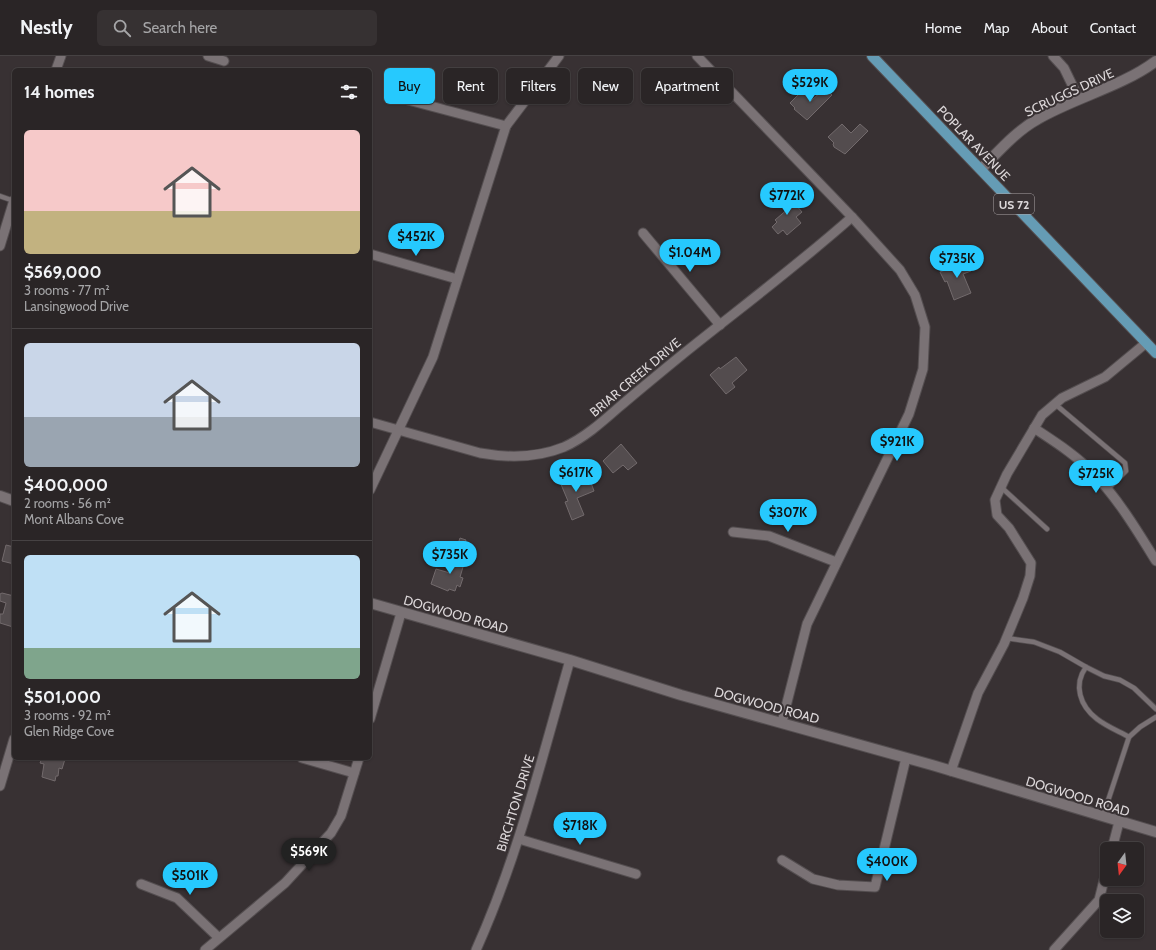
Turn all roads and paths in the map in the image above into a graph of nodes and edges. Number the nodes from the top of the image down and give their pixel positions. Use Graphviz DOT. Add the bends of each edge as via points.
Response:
graph roads {
  1 [pos="61,56"];
  2 [pos="208,56"];
  3 [pos="559,56"];
  4 [pos="697,56"];
  5 [pos="872,56"];
  6 [pos="1053,56"];
  7 [pos="225,58"];
  8 [pos="1156,61"];
  9 [pos="57,68"];
  10 [pos="222,68"];
  11 [pos="1079,99"];
  12 [pos="423,104"];
  13 [pos="506,126"];
  14 [pos="981,170"];
  15 [pos="0,196"];
  16 [pos="12,199"];
  17 [pos="12,207"];
  18 [pos="852,217"];
  19 [pos="643,233"];
  20 [pos="0,246"];
  21 [pos="372,255"];
  22 [pos="456,279"];
  23 [pos="720,325"];
  24 [pos="1146,343"];
  25 [pos="1156,353"];
  26 [pos="1055,404"];
  27 [pos="372,423"];
  28 [pos="1034,428"];
  29 [pos="398,430"];
  30 [pos="372,486"];
  31 [pos="1002,488"];
  32 [pos="1107,490"];
  33 [pos="0,496"];
  34 [pos="12,499"];
  35 [pos="1046,529"];
  36 [pos="733,532"];
  37 [pos="1156,561"];
  38 [pos="836,562"];
  39 [pos="372,604"];
  40 [pos="401,613"];
  41 [pos="1006,638"];
  42 [pos="570,660"];
  43 [pos="1086,667"];
  44 [pos="1156,709"];
  45 [pos="372,712"];
  46 [pos="1156,717"];
  47 [pos="782,722"];
  48 [pos="1129,737"];
  49 [pos="12,746"];
  50 [pos="906,758"];
  51 [pos="309,760"];
  52 [pos="358,760"];
  53 [pos="950,771"];
  54 [pos="354,773"];
  55 [pos="0,786"];
  56 [pos="1102,817"];
  57 [pos="1119,822"];
  58 [pos="1156,832"];
  59 [pos="519,839"];
  60 [pos="1114,842"];
  61 [pos="782,860"];
  62 [pos="636,874"];
  63 [pos="141,884"];
  64 [pos="1102,886"];
  65 [pos="219,938"];
  66 [pos="1056,946"];
  67 [pos="206,950"];
  68 [pos="476,950"];
  69 [pos="1066,950"];
  1 -- 9 [label="street"];
  2 -- 7 [label="street"];
  3 -- 13 [label="street"];
  4 -- 18 [label="street"];
  5 -- 14 [label="main road, POPLAR AVENUE / US 72"];
  6 -- 11 [label="street" via="1064,68"];
  7 -- 10 [label="street"];
  8 -- 11 [label="street, SCRUGGS DRIVE" via="1122,82"];
  11 -- 14 [label="street, SCRUGGS DRIVE" via="1025,127"];
  12 -- 13 [label="street"];
  13 -- 22 [label="street"];
  14 -- 24 [label="main road, POPLAR AVENUE / US 72"];
  15 -- 16 [label="lane"];
  17 -- 20 [label="street"];
  18 -- 23 [label="street, BRIAR CREEK DRIVE"];
  18 -- 38 [label="street" via="900,270 914,296 925,327 923,369 909,414"];
  19 -- 23 [label="street"];
  21 -- 22 [label="street"];
  22 -- 29 [label="street" via="433,357"];
  23 -- 29 [label="street, BRIAR CREEK DRIVE" via="582,437 554,450 535,455 496,456"];
  24 -- 25 [label="main road, POPLAR AVENUE / US 72"];
  24 -- 26 [label="street" via="1105,377"];
  26 -- 28 [label="street" via="1042,415"];
  26 -- 32 [label="lane" via="1125,464 1126,471"];
  27 -- 29 [label="street, BRIAR CREEK DRIVE"];
  28 -- 31 [label="street"];
  28 -- 32 [label="street" via="1067,450 1094,473"];
  29 -- 30 [label="street"];
  31 -- 35 [label="lane"];
  31 -- 41 [label="street" via="995,500 997,515 1009,528 1031,562 1024,598"];
  32 -- 37 [label="street"];
  33 -- 34 [label="street"];
  36 -- 38 [label="street" via="769,536"];
  38 -- 47 [label="street" via="807,624"];
  39 -- 40 [label="street, DOGWOOD ROAD"];
  40 -- 42 [label="street, DOGWOOD ROAD"];
  40 -- 45 [label="street"];
  41 -- 43 [label="lane" via="1034,642 1060,652"];
  41 -- 53 [label="street" via="978,693"];
  42 -- 47 [label="street, DOGWOOD ROAD" via="681,695"];
  42 -- 59 [label="street, BIRCHTON DRIVE"];
  43 -- 44 [label="lane" via="1134,688"];
  43 -- 48 [label="lane" via="1078,683 1085,704 1096,718"];
  46 -- 48 [label="lane"];
  47 -- 50 [label="street, DOGWOOD ROAD"];
  48 -- 56 [label="lane"];
  49 -- 55 [label="street"];
  50 -- 53 [label="street, DOGWOOD ROAD"];
  50 -- 61 [label="street" via="875,887 838,885 813,879"];
  51 -- 54 [label="street"];
  52 -- 54 [label="street"];
  53 -- 56 [label="street, DOGWOOD ROAD"];
  54 -- 65 [label="street" via="341,816 331,833 284,883"];
  56 -- 57 [label="street, DOGWOOD ROAD"];
  57 -- 58 [label="street, DOGWOOD ROAD"];
  57 -- 60 [label="street"];
  59 -- 62 [label="street"];
  59 -- 68 [label="street, BIRCHTON DRIVE" via="495,908"];
  63 -- 65 [label="street" via="177,898"];
  64 -- 66 [label="street" via="1099,900"];
  65 -- 67 [label="street"];
  66 -- 69 [label="street"];
}
